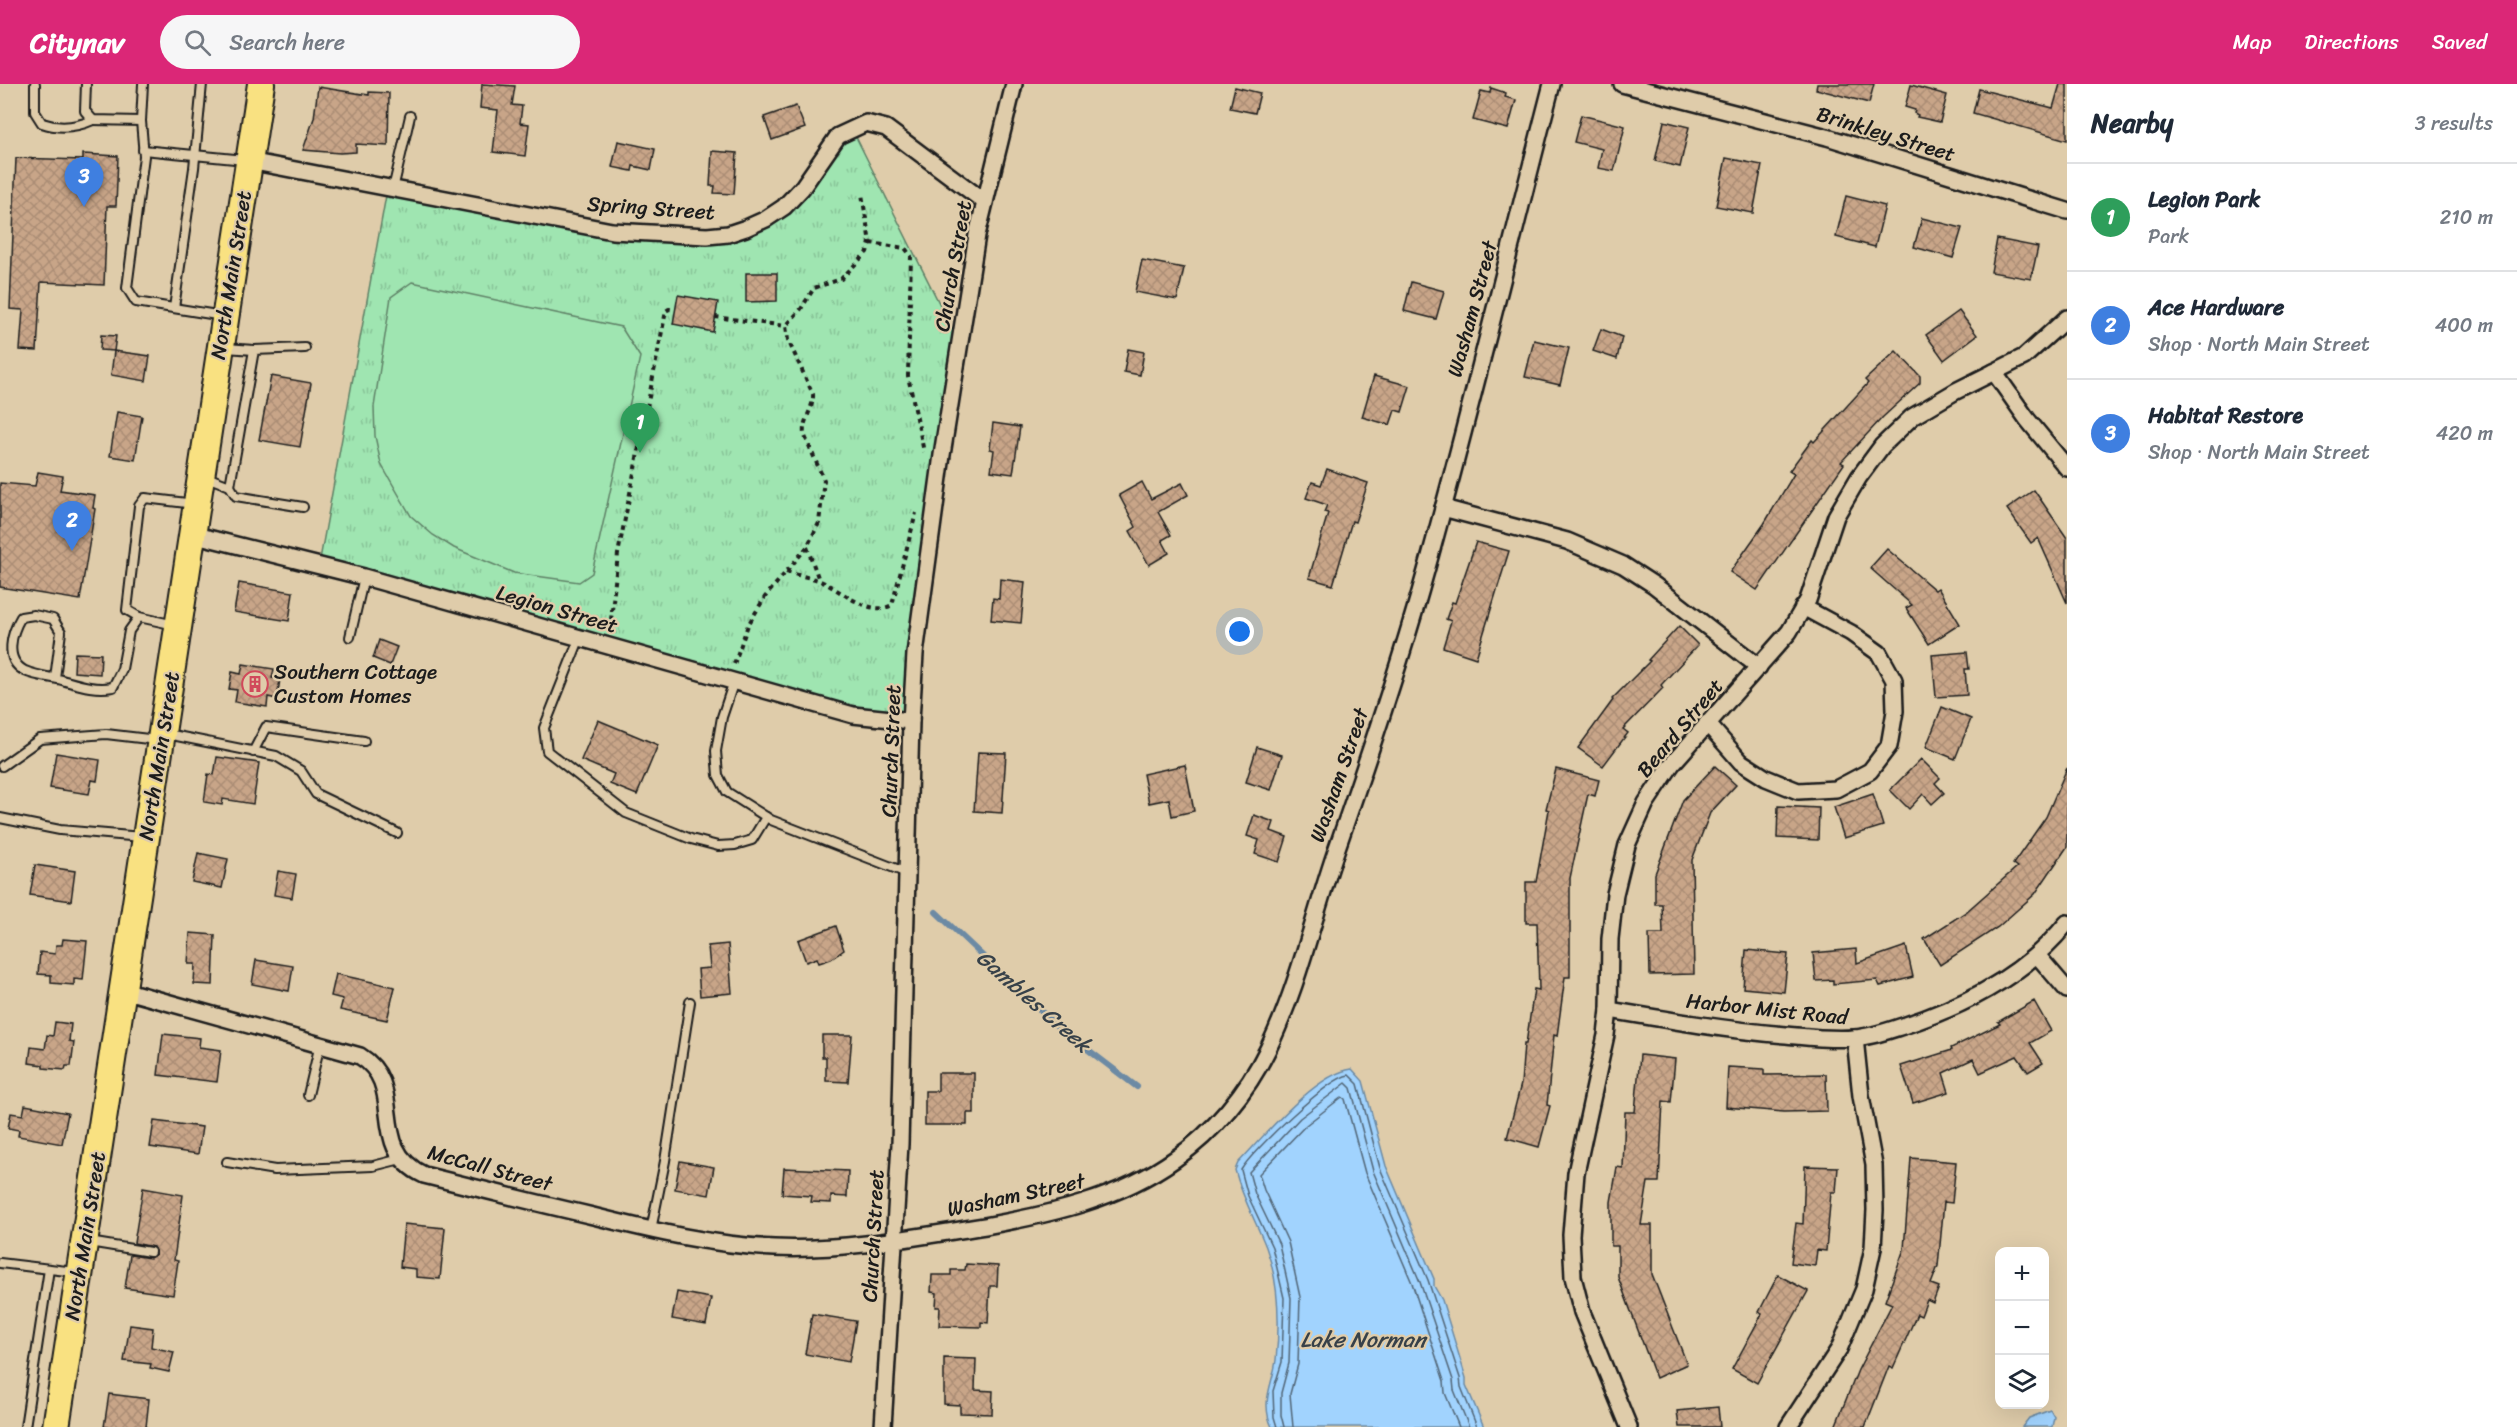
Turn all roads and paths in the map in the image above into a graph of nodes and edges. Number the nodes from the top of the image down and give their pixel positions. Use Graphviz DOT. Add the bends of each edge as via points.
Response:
graph roads {
  1 [pos="35,84"];
  2 [pos="86,84"];
  3 [pos="143,84"];
  4 [pos="202,84"];
  5 [pos="261,84"];
  6 [pos="1014,84"];
  7 [pos="1552,84"];
  8 [pos="1622,84"];
  9 [pos="410,116"];
  10 [pos="93,120"];
  11 [pos="141,121"];
  12 [pos="143,150"];
  13 [pos="195,155"];
  14 [pos="249,161"];
  15 [pos="393,189"];
  16 [pos="862,194"];
  17 [pos="985,202"];
  18 [pos="2067,211"];
  19 [pos="870,243"];
  20 [pos="174,308"];
  21 [pos="675,310"];
  22 [pos="225,316"];
  23 [pos="715,317"];
  24 [pos="2067,318"];
  25 [pos="786,326"];
  26 [pos="220,348"];
  27 [pos="305,348"];
  28 [pos="254,350"];
  29 [pos="1994,372"];
  30 [pos="924,459"];
  31 [pos="2067,468"];
  32 [pos="200,475"];
  33 [pos="230,486"];
  34 [pos="196,504"];
  35 [pos="303,507"];
  36 [pos="918,507"];
  37 [pos="1443,508"];
  38 [pos="192,534"];
  39 [pos="807,547"];
  40 [pos="786,572"];
  41 [pos="364,577"];
  42 [pos="819,581"];
  43 [pos="1803,608"];
  44 [pos="139,617"];
  45 [pos="179,626"];
  46 [pos="350,637"];
  47 [pos="580,637"];
  48 [pos="609,645"];
  49 [pos="734,664"];
  50 [pos="1759,668"];
  51 [pos="55,678"];
  52 [pos="734,681"];
  53 [pos="911,722"];
  54 [pos="1707,723"];
  55 [pos="162,737"];
  56 [pos="364,741"];
  57 [pos="253,752"];
  58 [pos="2,766"];
  59 [pos="766,817"];
  60 [pos="0,818"];
  61 [pos="397,833"];
  62 [pos="147,837"];
  63 [pos="909,873"];
  64 [pos="2067,923"];
  65 [pos="2037,955"];
  66 [pos="123,990"];
  67 [pos="2067,990"];
  68 [pos="690,1002"];
  69 [pos="1609,1010"];
  70 [pos="1856,1038"];
  71 [pos="320,1044"];
  72 [pos="308,1095"];
  73 [pos="401,1159"];
  74 [pos="227,1162"];
  75 [pos="651,1230"];
  76 [pos="893,1240"];
  77 [pos="84,1242"];
  78 [pos="150,1252"];
  79 [pos="0,1263"];
  80 [pos="49,1269"];
  81 [pos="80,1273"];
  82 [pos="25,1427"];
  83 [pos="56,1427"];
  84 [pos="883,1427"];
  85 [pos="1629,1427"];
  86 [pos="1788,1427"];
  1 -- 10 [label="lane" via="35,112 42,123 70,126"];
  2 -- 10 [label="lane" via="85,111"];
  3 -- 11 [label="lane"];
  4 -- 13 [label="lane"];
  5 -- 14 [label="main road, North Main Street"];
  6 -- 17 [label="street, Church Street"];
  7 -- 37 [label="street, Washam Street"];
  8 -- 18 [label="street, Brinkley Street" via="1827,137"];
  9 -- 15 [label="lane"];
  10 -- 11 [label="lane"];
  11 -- 12 [label="lane"];
  12 -- 13 [label="lane"];
  12 -- 20 [label="lane" via="127,288 136,302"];
  13 -- 14 [label="lane"];
  13 -- 20 [label="lane"];
  14 -- 15 [label="street, Spring Street"];
  14 -- 22 [label="main road, North Main Street"];
  15 -- 17 [label="street, Spring Street" via="612,231 728,234 784,207 838,136 866,123 886,128"];
  16 -- 19 [label="path"];
  17 -- 53 [label="street, Church Street" via="942,455 917,644"];
  19 -- 25 [label="path" via="867,252 841,279 814,288"];
  19 -- 30 [label="path" via="905,248 911,256 908,376"];
  20 -- 22 [label="lane"];
  21 -- 48 [label="path" via="666,311 618,554"];
  22 -- 26 [label="main road, North Main Street"];
  23 -- 25 [label="path"];
  24 -- 29 [label="street, Beard Street" via="2024,357"];
  25 -- 39 [label="path" via="788,340 813,394 814,402 803,428 824,480 819,523"];
  26 -- 28 [label="lane"];
  26 -- 32 [label="main road, North Main Street"];
  27 -- 28 [label="lane"];
  28 -- 33 [label="lane"];
  29 -- 31 [label="street"];
  29 -- 43 [label="street, Beard Street" via="1912,417 1882,446 1836,516"];
  32 -- 33 [label="lane"];
  32 -- 34 [label="main road, North Main Street"];
  33 -- 35 [label="lane" via="236,496"];
  34 -- 38 [label="main road, North Main Street"];
  34 -- 44 [label="lane" via="145,498 139,506 127,610"];
  36 -- 42 [label="path" via="891,605 882,609 865,605"];
  37 -- 50 [label="street" via="1567,541 1623,565"];
  37 -- 76 [label="street, Washam Street" via="1384,709 1308,943 1269,1047 1237,1098 1178,1157 1119,1192 1023,1219"];
  38 -- 41 [label="street, Legion Street"];
  38 -- 45 [label="main road, North Main Street"];
  39 -- 40 [label="path"];
  39 -- 42 [label="path"];
  40 -- 42 [label="path"];
  40 -- 49 [label="path" via="748,625"];
  41 -- 46 [label="lane"];
  41 -- 47 [label="street, Legion Street"];
  43 -- 50 [label="street, Beard Street"];
  43 -- 54 [label="street" via="1879,653 1894,680 1895,711 1889,746 1870,771 1836,789 1798,791 1741,762"];
  44 -- 45 [label="lane"];
  44 -- 51 [label="lane" via="129,631 122,669 113,687 97,690"];
  45 -- 55 [label="main road, North Main Street"];
  47 -- 48 [label="street, Legion Street"];
  47 -- 59 [label="lane" via="544,728 547,752 626,813 691,839 718,846 735,845 752,840"];
  48 -- 52 [label="street, Legion Street"];
  50 -- 54 [label="street, Beard Street"];
  51 -- 51 [label="lane" via="24,670 15,661 10,646 21,616 53,619 61,632"];
  52 -- 53 [label="street, Legion Street" via="853,715"];
  52 -- 59 [label="lane" via="716,751 718,775 727,792"];
  53 -- 63 [label="street, Church Street"];
  54 -- 69 [label="street, Beard Street" via="1646,803 1627,845 1612,916"];
  55 -- 57 [label="lane"];
  55 -- 58 [label="lane" via="106,734 40,739"];
  55 -- 62 [label="main road, North Main Street"];
  56 -- 57 [label="lane" via="266,727"];
  57 -- 61 [label="lane" via="276,756 301,771 316,794"];
  59 -- 63 [label="lane"];
  60 -- 62 [label="lane" via="60,830"];
  62 -- 66 [label="main road, North Main Street"];
  63 -- 76 [label="street, Church Street"];
  64 -- 65 [label="street, Harbor Mist Road"];
  65 -- 67 [label="street"];
  65 -- 70 [label="street, Harbor Mist Road" via="1978,995 1943,1013"];
  66 -- 71 [label="street, McCall Street"];
  66 -- 77 [label="main road, North Main Street"];
  68 -- 75 [label="lane"];
  69 -- 70 [label="street, Harbor Mist Road" via="1726,1030"];
  69 -- 85 [label="street, Beard Street" via="1576,1173 1571,1235 1573,1277 1582,1312"];
  70 -- 86 [label="street" via="1861,1096 1874,1165 1873,1248 1864,1290 1839,1349"];
  71 -- 72 [label="lane"];
  71 -- 73 [label="street, McCall Street" via="360,1056 377,1070 385,1089 394,1148"];
  73 -- 74 [label="lane" via="373,1166 275,1170"];
  73 -- 75 [label="street, McCall Street" via="424,1175"];
  75 -- 76 [label="street, McCall Street" via="706,1241 780,1248"];
  76 -- 84 [label="street, Church Street"];
  77 -- 78 [label="lane"];
  77 -- 81 [label="main road, North Main Street"];
  79 -- 80 [label="lane"];
  80 -- 81 [label="lane"];
  80 -- 82 [label="lane"];
  81 -- 83 [label="main road, North Main Street"];
}
